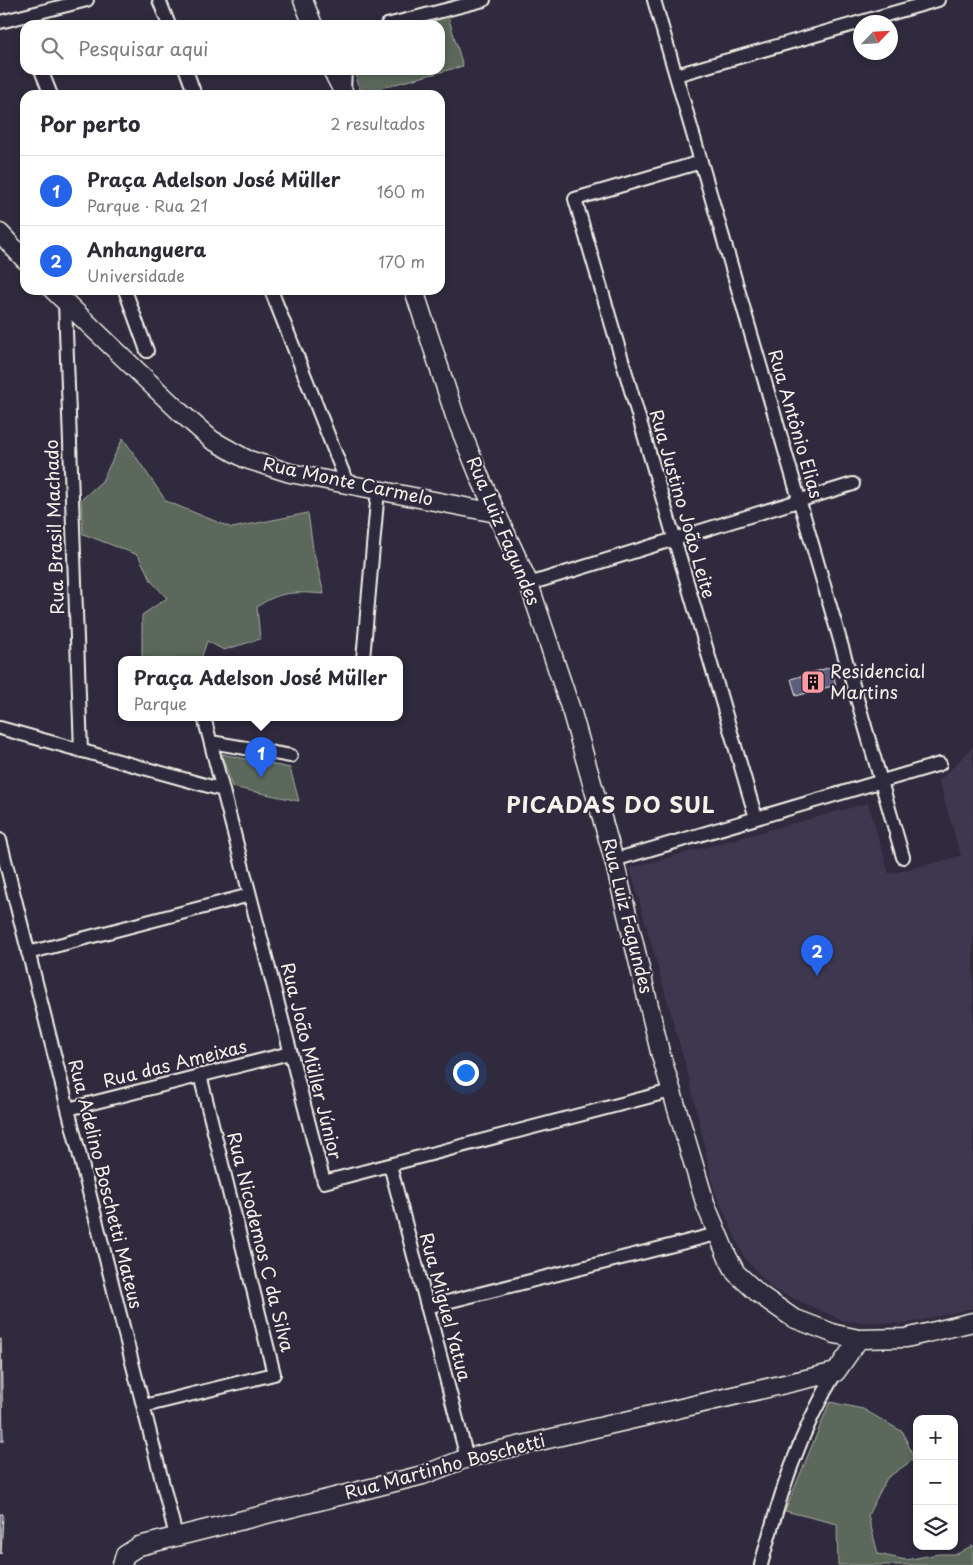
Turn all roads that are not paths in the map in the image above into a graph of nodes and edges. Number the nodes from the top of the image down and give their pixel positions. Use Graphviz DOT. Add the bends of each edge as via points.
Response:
graph roads {
  1 [pos="87,0"];
  2 [pos="159,0"];
  3 [pos="303,0"];
  4 [pos="484,0"];
  5 [pos="654,0"];
  6 [pos="938,0"];
  7 [pos="29,20"];
  8 [pos="167,20"];
  9 [pos="311,20"];
  10 [pos="406,20"];
  11 [pos="0,22"];
  12 [pos="20,22"];
  13 [pos="676,74"];
  14 [pos="44,75"];
  15 [pos="188,75"];
  16 [pos="334,75"];
  17 [pos="346,75"];
  18 [pos="49,90"];
  19 [pos="194,90"];
  20 [pos="342,90"];
  21 [pos="344,90"];
  22 [pos="701,162"];
  23 [pos="0,233"];
  24 [pos="20,255"];
  25 [pos="127,295"];
  26 [pos="273,295"];
  27 [pos="416,295"];
  28 [pos="59,296"];
  29 [pos="146,351"];
  30 [pos="346,483"];
  31 [pos="853,484"];
  32 [pos="378,490"];
  33 [pos="799,500"];
  34 [pos="496,514"];
  35 [pos="674,538"];
  36 [pos="529,584"];
  37 [pos="362,656"];
  38 [pos="205,721"];
  39 [pos="0,728"];
  40 [pos="210,742"];
  41 [pos="81,751"];
  42 [pos="291,756"];
  43 [pos="940,764"];
  44 [pos="881,782"];
  45 [pos="223,790"];
  46 [pos="756,818"];
  47 [pos="0,840"];
  48 [pos="903,857"];
  49 [pos="614,860"];
  50 [pos="250,895"];
  51 [pos="28,954"];
  52 [pos="290,1053"];
  53 [pos="200,1076"];
  54 [pos="671,1091"];
  55 [pos="68,1109"];
  56 [pos="390,1164"];
  57 [pos="717,1234"];
  58 [pos="427,1307"];
  59 [pos="973,1322"];
  60 [pos="860,1340"];
  61 [pos="836,1372"];
  62 [pos="144,1406"];
  63 [pos="467,1458"];
  64 [pos="176,1536"];
  65 [pos="122,1565"];
  66 [pos="760,1565"];
  1 -- 7 [label="street"];
  2 -- 8 [label="street"];
  3 -- 9 [label="main road"];
  4 -- 10 [label="street"];
  5 -- 13 [label="street, Rua Antônio Elias"];
  6 -- 13 [label="street"];
  11 -- 12 [label="street"];
  13 -- 22 [label="street, Rua Antônio Elias"];
  14 -- 18 [label="street"];
  15 -- 19 [label="street"];
  16 -- 20 [label="main road"];
  17 -- 21 [label="street"];
  22 -- 33 [label="street, Rua Antônio Elias"];
  22 -- 35 [label="street, Rua Justino João Leite" via="575,199"];
  23 -- 24 [label="main road"];
  25 -- 29 [label="street"];
  26 -- 30 [label="street"];
  27 -- 34 [label="main road, Rua Luiz Fagundes" via="455,416"];
  28 -- 30 [label="main road, Rua Monte Carmelo" via="180,412 222,447 262,465"];
  28 -- 41 [label="street, Rua Brasil Machado"];
  30 -- 32 [label="main road, Rua Monte Carmelo"];
  31 -- 33 [label="street"];
  32 -- 34 [label="main road, Rua Monte Carmelo"];
  32 -- 37 [label="street"];
  33 -- 35 [label="street"];
  33 -- 44 [label="street, Rua Antônio Elias"];
  34 -- 36 [label="main road, Rua Luiz Fagundes"];
  35 -- 36 [label="street"];
  35 -- 46 [label="street, Rua Justino João Leite"];
  36 -- 49 [label="main road, Rua Luiz Fagundes" via="572,713"];
  38 -- 40 [label="street, Rua João Müller Júnior"];
  39 -- 41 [label="street"];
  40 -- 42 [label="street"];
  40 -- 45 [label="street, Rua João Müller Júnior"];
  41 -- 45 [label="street"];
  43 -- 44 [label="street"];
  44 -- 46 [label="street"];
  44 -- 48 [label="street, Rua Antônio Elias"];
  45 -- 50 [label="street, Rua João Müller Júnior"];
  46 -- 49 [label="street"];
  47 -- 51 [label="street, Rua Adelino Boschetti Mateus"];
  49 -- 54 [label="main road, Rua Luiz Fagundes"];
  50 -- 51 [label="street"];
  50 -- 52 [label="street, Rua João Müller Júnior"];
  51 -- 55 [label="street, Rua Adelino Boschetti Mateus"];
  52 -- 53 [label="street, Rua das Ameixas"];
  52 -- 56 [label="street, Rua João Müller Júnior" via="324,1182"];
  53 -- 55 [label="street, Rua das Ameixas"];
  53 -- 62 [label="street, Rua Nicodemos C da Silva" via="274,1374"];
  54 -- 56 [label="street, Rua João Müller Júnior"];
  54 -- 57 [label="main road, Rua Luiz Fagundes"];
  55 -- 62 [label="street, Rua Adelino Boschetti Mateus"];
  56 -- 58 [label="street, Rua Miguel Yatua"];
  57 -- 58 [label="street"];
  57 -- 60 [label="main road, Rua Luiz Fagundes" via="736,1273 759,1294 793,1318"];
  58 -- 63 [label="street, Rua Miguel Yatua"];
  59 -- 60 [label="main road, Rua Luiz Fagundes" via="906,1338"];
  60 -- 61 [label="main road"];
  61 -- 63 [label="main road, Rua Martinho Boschetti"];
  61 -- 66 [label="street" via="821,1395 797,1448"];
  62 -- 64 [label="street, Rua Adelino Boschetti Mateus"];
  63 -- 64 [label="main road, Rua Martinho Boschetti" via="423,1475"];
  64 -- 65 [label="main road, Rua Martinho Boschetti" via="131,1550"];
}
